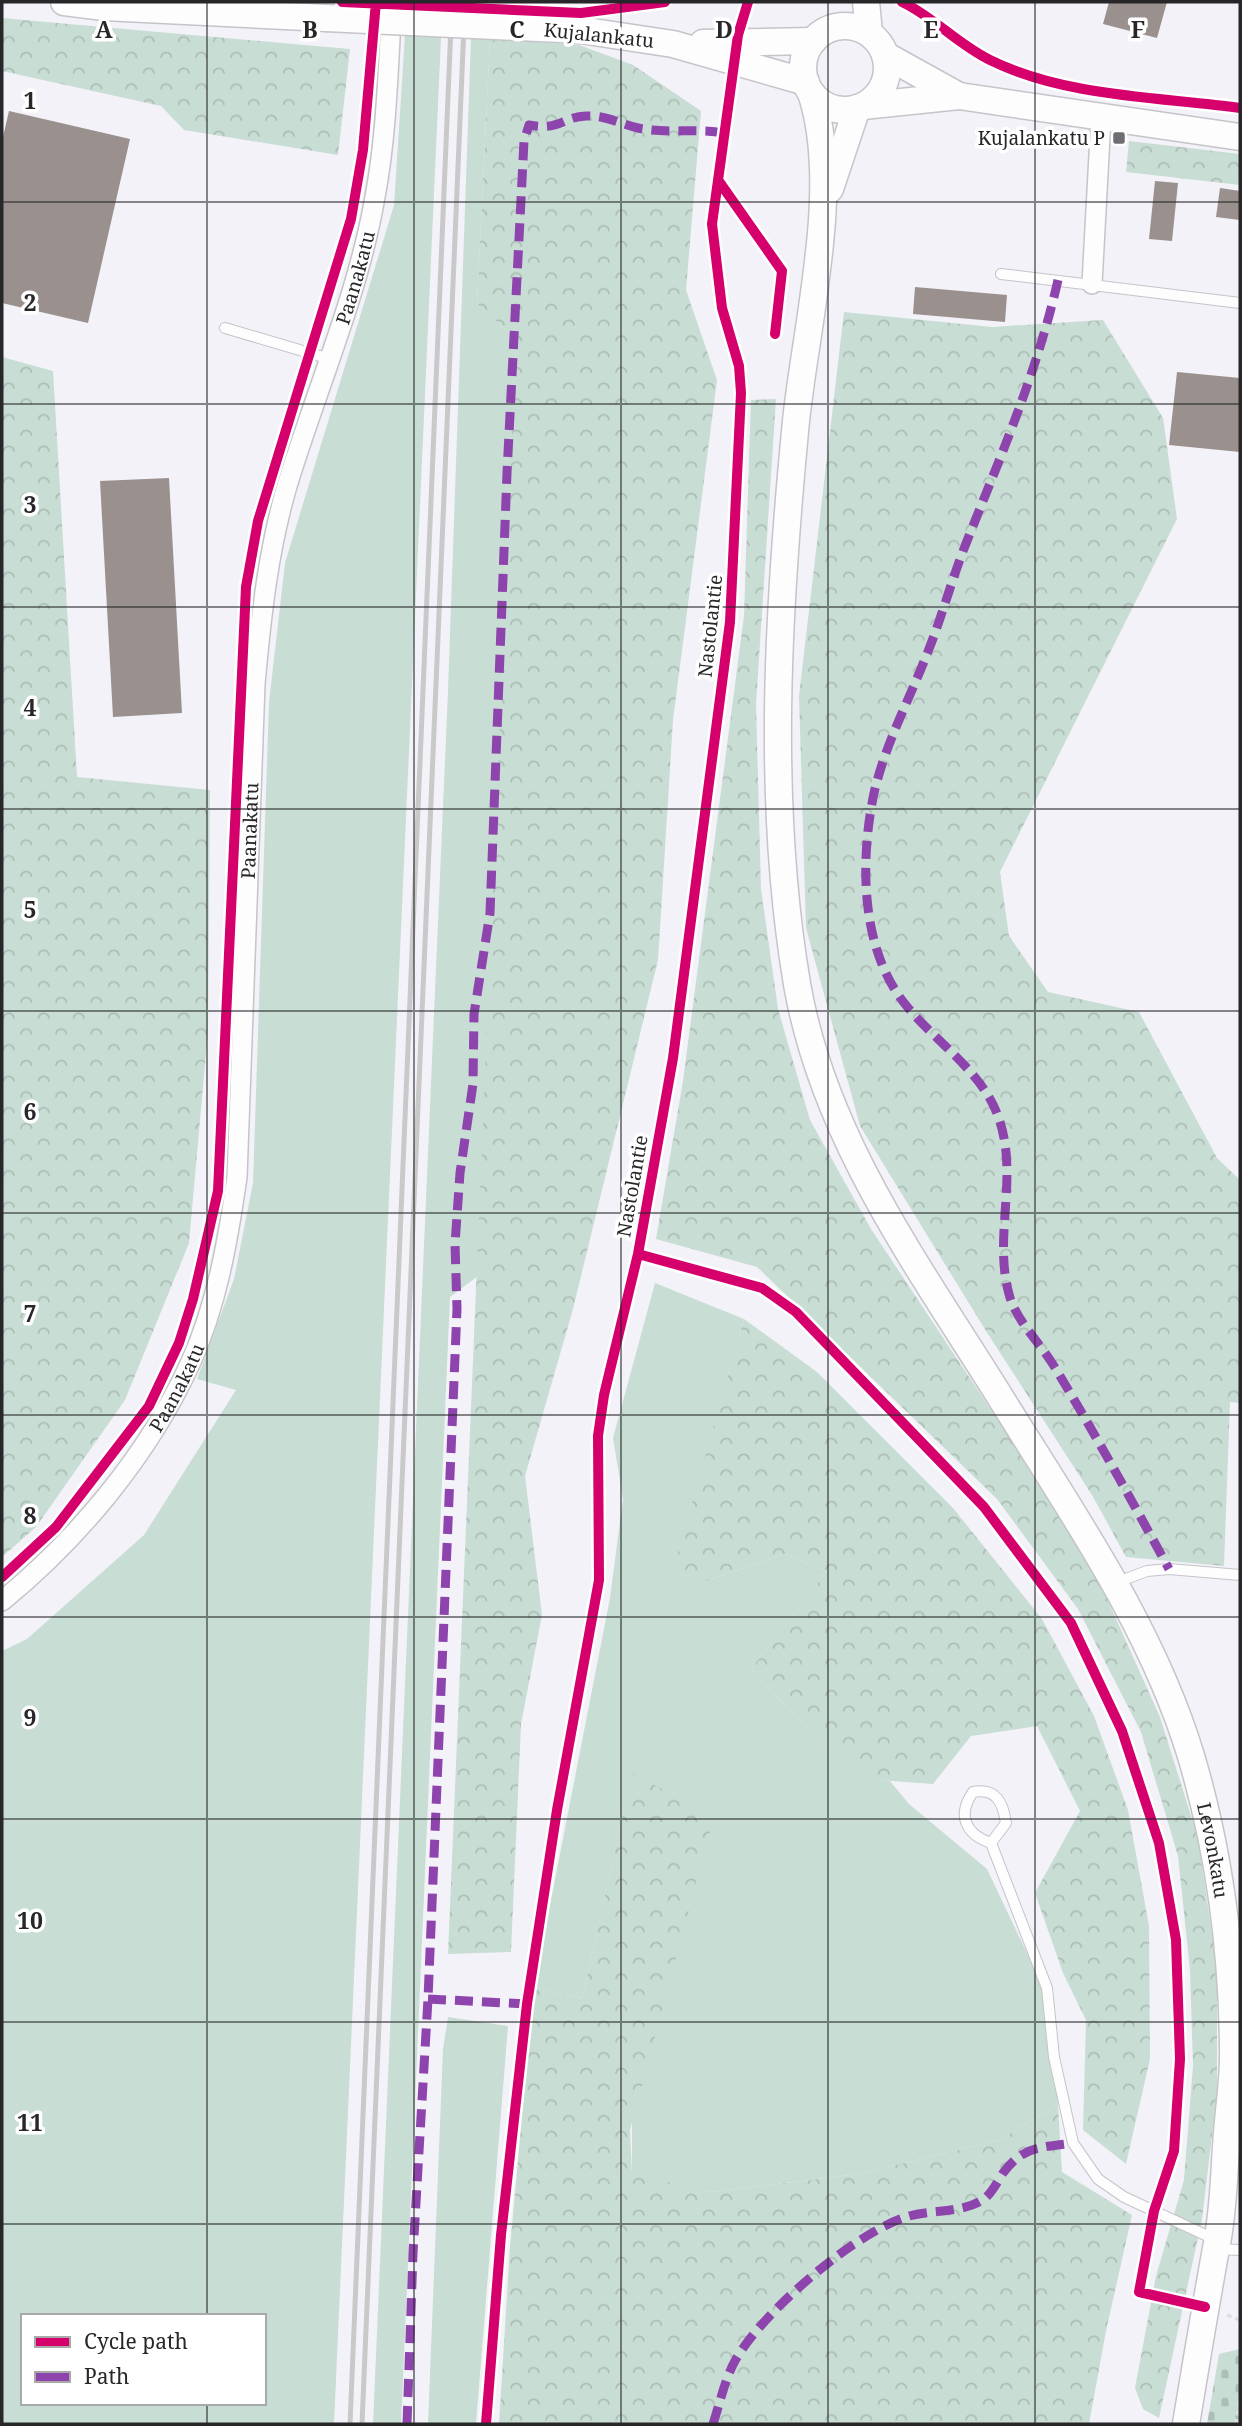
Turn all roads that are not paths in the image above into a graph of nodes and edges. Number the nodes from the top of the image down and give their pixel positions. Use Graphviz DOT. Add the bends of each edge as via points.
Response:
graph roads {
  1 [pos="64,2"];
  2 [pos="392,2"];
  3 [pos="842,2"];
  4 [pos="866,2"];
  5 [pos="869,33"];
  6 [pos="822,34"];
  7 [pos="673,44"];
  8 [pos="885,55"];
  9 [pos="808,87"];
  10 [pos="959,96"];
  11 [pos="860,107"];
  12 [pos="1101,118"];
  13 [pos="1240,137"];
  14 [pos="822,218"];
  15 [pos="1002,274"];
  16 [pos="1092,284"];
  17 [pos="1240,303"];
  18 [pos="225,328"];
  19 [pos="330,359"];
  20 [pos="1240,1575"];
  21 [pos="1115,1583"];
  22 [pos="2,1601"];
  23 [pos="991,1843"];
  24 [pos="1235,1973"];
  25 [pos="1225,2246"];
  26 [pos="1186,2424"];
  1 -- 7 [label="main road, Kujalankatu, bridge" via="580,30"];
  2 -- 19 [label="street, Paanakatu" via="375,197"];
  3 -- 6 [label="main road"];
  4 -- 5 [label="main road"];
  5 -- 6 [label="main road" via="855,27"];
  5 -- 8 [label="main road"];
  6 -- 7 [label="main road, Kujalankatu"];
  6 -- 9 [label="main road" via="804,61"];
  7 -- 9 [label="main road, Kujalankatu"];
  8 -- 10 [label="main road"];
  8 -- 11 [label="main road" via="886,79 873,99"];
  9 -- 11 [label="main road" via="836,109"];
  9 -- 14 [label="main road" via="820,125"];
  10 -- 11 [label="main road"];
  10 -- 12 [label="main road"];
  11 -- 14 [label="main road"];
  12 -- 13 [label="main road"];
  12 -- 16 [label="street"];
  14 -- 21 [label="main road" via="794,444 779,730 780,842 798,990 838,1125 871,1187"];
  15 -- 16 [label="lane"];
  16 -- 17 [label="lane"];
  18 -- 19 [label="lane"];
  19 -- 22 [label="street, Paanakatu" via="287,486 262,607 255,684 237,1177 228,1243 191,1362 161,1418 75,1534"];
  20 -- 21 [label="lane" via="1169,1569 1147,1571"];
  21 -- 24 [label="main road, Levonkatu" via="1159,1675 1190,1755"];
  23 -- 23 [label="lane" via="970,1832 964,1819 964,1805 973,1792 984,1790 998,1796 1004,1808 1006,1822"];
  23 -- 25 [label="lane" via="1047,1989 1054,2057 1073,2143 1098,2179 1124,2197"];
  24 -- 25 [label="main road, Levonkatu"];
  25 -- 26 [label="main road, Levonkatu"];
}
